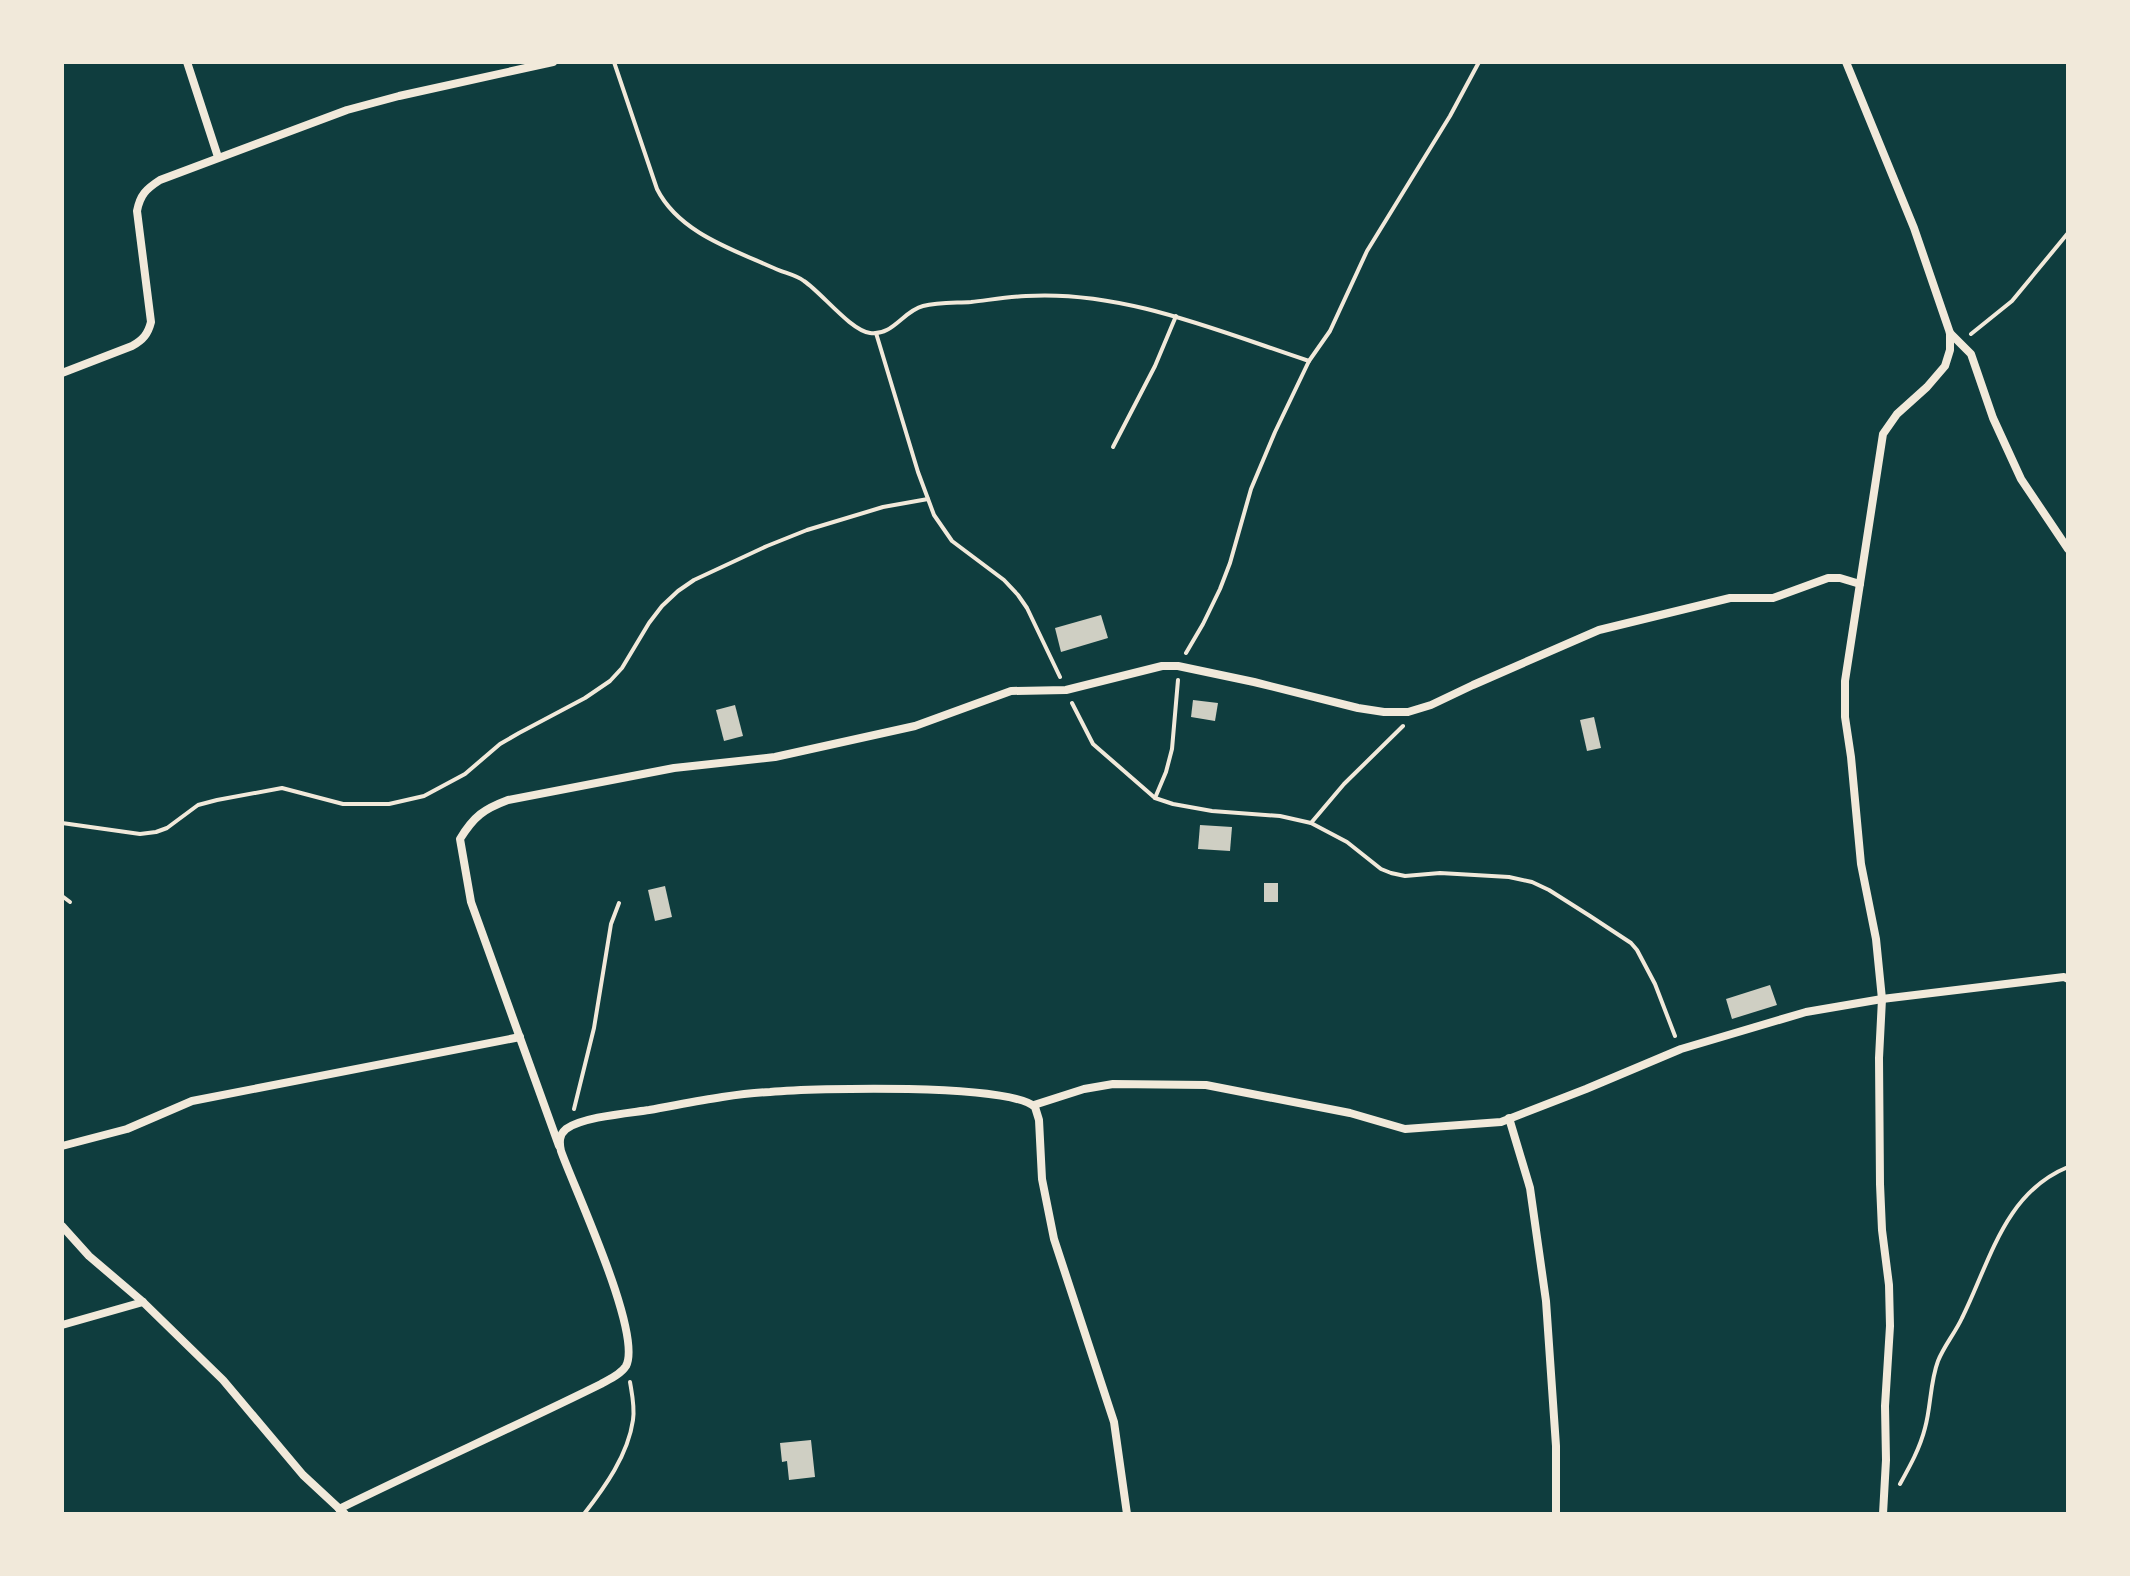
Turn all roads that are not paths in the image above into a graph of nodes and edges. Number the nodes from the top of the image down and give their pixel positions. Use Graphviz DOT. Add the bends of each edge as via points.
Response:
graph roads {
  1 [pos="187,62"];
  2 [pos="553,62"];
  3 [pos="1846,62"];
  4 [pos="218,157"];
  5 [pos="1954,336"];
  6 [pos="62,373"];
  7 [pos="2068,549"];
  8 [pos="1860,584"];
  9 [pos="2068,979"];
  10 [pos="1882,999"];
  11 [pos="520,1037"];
  12 [pos="1034,1105"];
  13 [pos="1509,1118"];
  14 [pos="62,1146"];
  15 [pos="559,1146"];
  16 [pos="62,1226"];
  17 [pos="143,1302"];
  18 [pos="62,1325"];
  19 [pos="342,1512"];
  20 [pos="1127,1514"];
  21 [pos="1556,1514"];
  22 [pos="1883,1514"];
  1 -- 4 [label="street"];
  2 -- 4 [label="street" via="347,110"];
  3 -- 5 [label="street"];
  4 -- 6 [label="street" via="160,180 140,196 149,332 132,346"];
  5 -- 7 [label="street" via="1971,354 2021,479"];
  5 -- 8 [label="street" via="1945,366 1883,434"];
  8 -- 10 [label="street" via="1844,702"];
  8 -- 11 [label="street" via="1828,578 1773,598 1730,598 1599,630 1419,710 1358,708 1162,666 1066,690 1011,691 915,726 775,757 674,768 508,800 485,808 460,839 471,902"];
  9 -- 10 [label="street"];
  10 -- 13 [label="street" via="1806,1012 1681,1049"];
  10 -- 22 [label="street" via="1880,1184 1890,1326"];
  11 -- 14 [label="street" via="192,1101 127,1129"];
  11 -- 15 [label="street"];
  12 -- 13 [label="street" via="1113,1084 1206,1085 1405,1129"];
  12 -- 15 [label="street" via="929,1090 770,1091 607,1116 569,1127"];
  12 -- 20 [label="street" via="1054,1239 1114,1422"];
  13 -- 21 [label="street" via="1530,1188 1546,1301"];
  15 -- 19 [label="street" via="622,1314 627,1362 601,1384"];
  16 -- 17 [label="street"];
  17 -- 18 [label="street"];
  17 -- 19 [label="street" via="223,1380 303,1475"];
}
